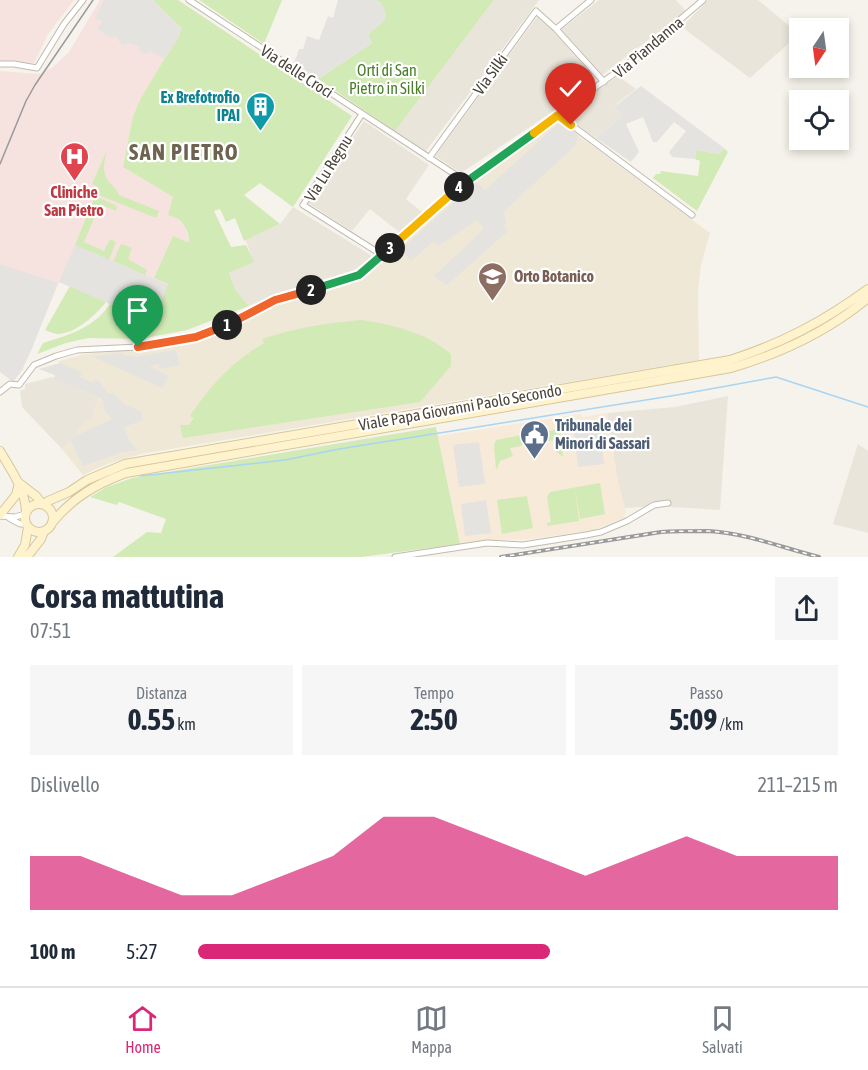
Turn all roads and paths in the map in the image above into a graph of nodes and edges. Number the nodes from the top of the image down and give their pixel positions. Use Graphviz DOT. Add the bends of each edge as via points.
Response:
graph roads {
  1 [pos="83,0"];
  2 [pos="189,0"];
  3 [pos="591,0"];
  4 [pos="703,0"];
  5 [pos="556,29"];
  6 [pos="0,64"];
  7 [pos="604,82"];
  8 [pos="362,114"];
  9 [pos="558,115"];
  10 [pos="429,158"];
  11 [pos="465,181"];
  12 [pos="692,215"];
  13 [pos="382,255"];
  14 [pos="868,289"];
  15 [pos="868,298"];
  16 [pos="0,392"];
  17 [pos="0,451"];
  18 [pos="19,482"];
  19 [pos="36,496"];
  20 [pos="57,497"];
  21 [pos="668,503"];
  22 [pos="43,504"];
  23 [pos="26,513"];
  24 [pos="2,516"];
  25 [pos="52,523"];
  26 [pos="25,527"];
  27 [pos="44,531"];
  28 [pos="18,557"];
  29 [pos="27,557"];
  30 [pos="395,557"];
  1 -- 6 [label="street" via="37,68"];
  2 -- 8 [label="street, Via delle Croci"];
  3 -- 5 [label="street"];
  4 -- 7 [label="street, Via Piandanna"];
  5 -- 7 [label="street, Via Silki"];
  5 -- 10 [label="street, Via Silki" via="536,11"];
  7 -- 9 [label="street, Via Piandanna"];
  8 -- 10 [label="street, Via delle Croci"];
  8 -- 13 [label="street, Via Lu Regnu" via="303,205"];
  9 -- 11 [label="street, Via Piandanna"];
  9 -- 12 [label="street"];
  10 -- 11 [label="street, Via delle Croci"];
  11 -- 13 [label="street, Via Piandanna"];
  13 -- 16 [label="street, Via Piandanna" via="359,275 275,300 196,337 138,347 77,350 56,356 34,365 20,385 10,384"];
  14 -- 20 [label="main road, Viale Papa Giovanni Paolo Secondo" via="809,328 730,360 124,464"];
  15 -- 25 [label="main road, Viale Papa Giovanni Paolo Secondo" via="812,336 771,356 731,368 126,473 92,487 63,509"];
  17 -- 18 [label="main road"];
  18 -- 19 [label="main road"];
  18 -- 23 [label="main road"];
  18 -- 24 [label="main road" via="16,495"];
  19 -- 20 [label="main road"];
  19 -- 22 [label="main road"];
  20 -- 22 [label="main road, Viale Papa Giovanni Paolo Secondo"];
  21 -- 30 [label="street" via="654,505 627,521 586,535 523,545 487,543"];
  22 -- 23 [label="main road" via="33,505"];
  22 -- 25 [label="main road" via="51,510"];
  23 -- 24 [label="street"];
  23 -- 26 [label="main road"];
  24 -- 26 [label="street"];
  25 -- 27 [label="main road"];
  26 -- 27 [label="main road"];
  26 -- 28 [label="main road" via="26,545"];
  27 -- 29 [label="main road"];
}
